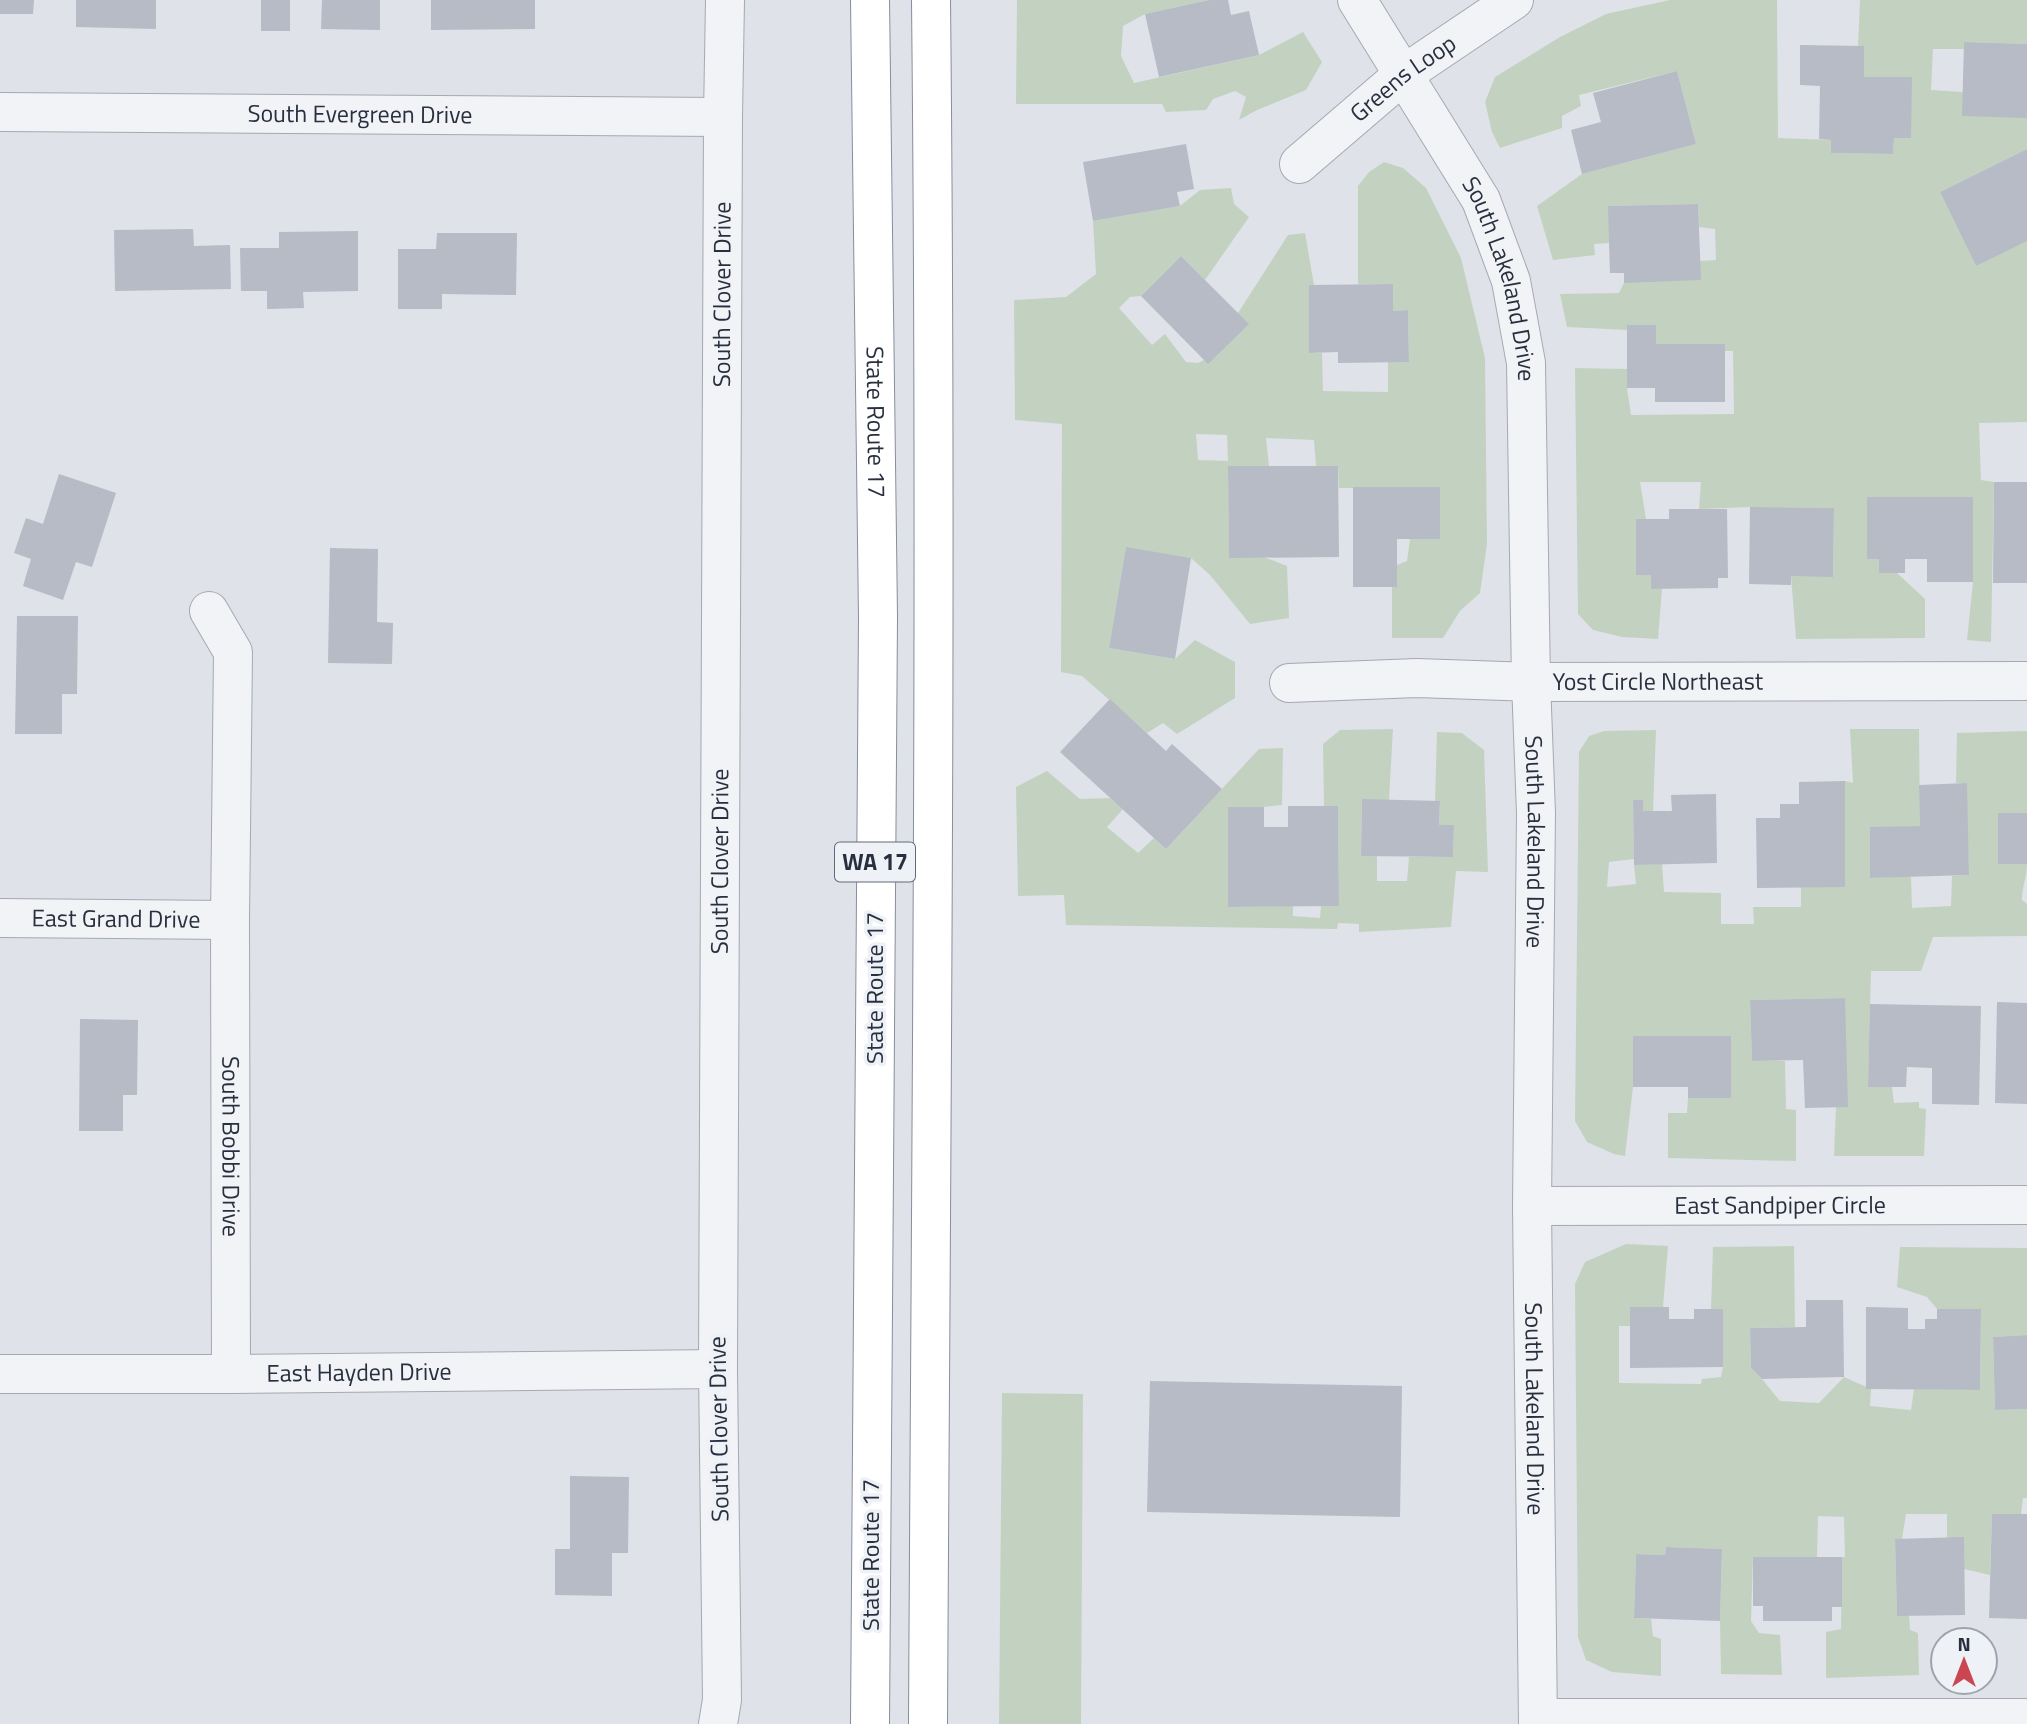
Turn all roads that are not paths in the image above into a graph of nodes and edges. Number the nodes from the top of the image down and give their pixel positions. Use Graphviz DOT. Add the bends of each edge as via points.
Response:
graph roads {
  1 [pos="724,0"];
  2 [pos="870,0"];
  3 [pos="931,0"];
  4 [pos="1357,0"];
  5 [pos="1514,0"];
  6 [pos="1404,74"];
  7 [pos="0,112"];
  8 [pos="723,117"];
  9 [pos="1299,164"];
  10 [pos="209,611"];
  11 [pos="2027,681"];
  12 [pos="1531,682"];
  13 [pos="1289,683"];
  14 [pos="0,919"];
  15 [pos="230,920"];
  16 [pos="2027,1205"];
  17 [pos="1532,1206"];
  18 [pos="718,1368"];
  19 [pos="0,1374"];
  20 [pos="231,1374"];
  21 [pos="2027,1718"];
  22 [pos="1538,1721"];
  23 [pos="718,1724"];
  24 [pos="870,1724"];
  25 [pos="928,1724"];
  1 -- 8 [label="street, South Clover Drive"];
  2 -- 24 [label="highway, State Route 17 / WA 17" via="878,617"];
  3 -- 25 [label="highway, WA 17" via="934,827"];
  4 -- 6 [label="street, South Lakeland Drive"];
  5 -- 6 [label="street, Greens Loop"];
  6 -- 9 [label="street, Greens Loop"];
  6 -- 12 [label="street, South Lakeland Drive" via="1481,200 1515,295 1526,363"];
  7 -- 8 [label="street, South Evergreen Drive"];
  8 -- 18 [label="street, South Clover Drive"];
  10 -- 15 [label="street, South Bobbi Drive" via="233,652"];
  11 -- 12 [label="street, Yost Circle Northeast"];
  12 -- 13 [label="street, Yost Circle Northeast" via="1418,678"];
  12 -- 17 [label="street, South Lakeland Drive" via="1536,813"];
  14 -- 15 [label="street, East Grand Drive"];
  15 -- 20 [label="street, South Bobbi Drive"];
  16 -- 17 [label="street, East Sandpiper Circle"];
  17 -- 22 [label="street, South Lakeland Drive"];
  18 -- 20 [label="street, East Hayden Drive"];
  18 -- 23 [label="street, South Clover Drive" via="722,1700"];
  19 -- 20 [label="street, East Hayden Drive"];
  21 -- 22 [label="street"];
}
